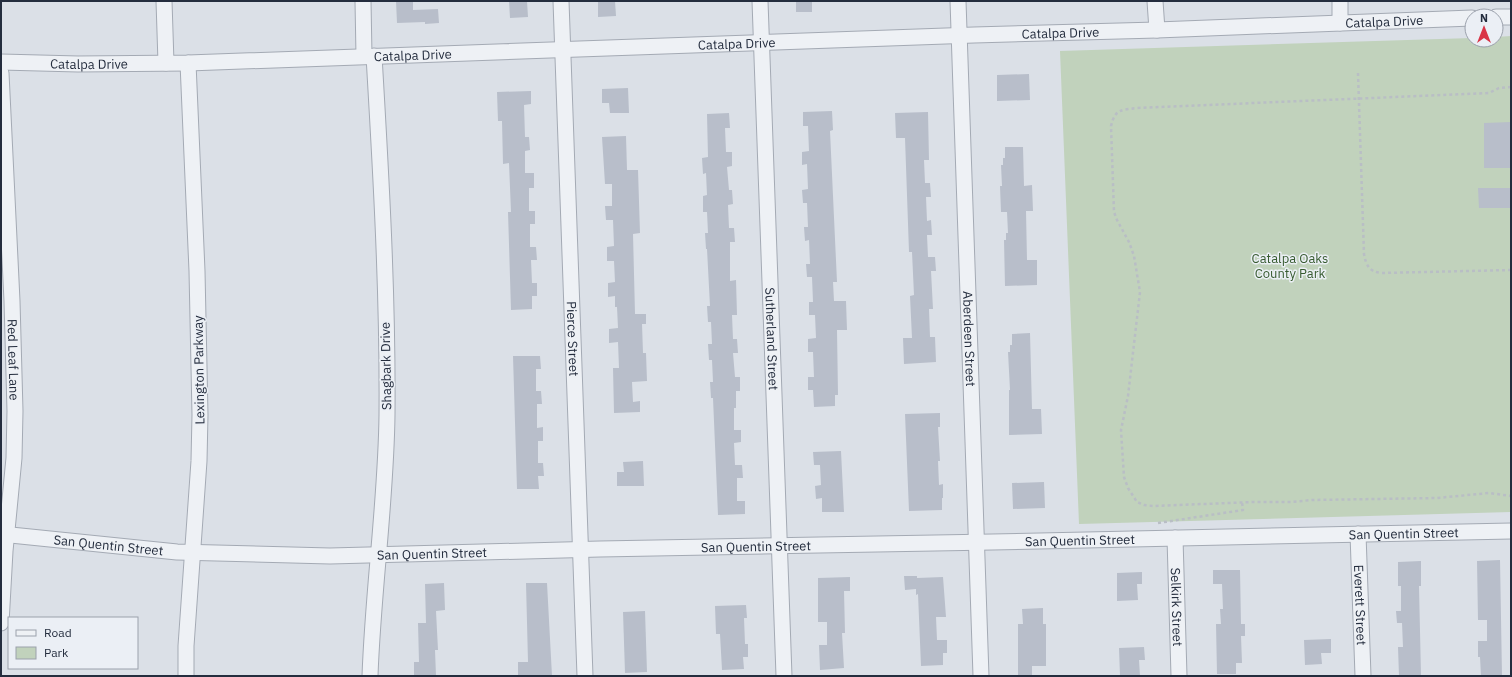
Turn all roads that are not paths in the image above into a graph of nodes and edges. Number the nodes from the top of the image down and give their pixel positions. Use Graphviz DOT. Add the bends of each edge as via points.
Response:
graph roads {
  1 [pos="164,1"];
  2 [pos="363,1"];
  3 [pos="561,1"];
  4 [pos="760,1"];
  5 [pos="958,1"];
  6 [pos="1155,1"];
  7 [pos="1340,1"];
  8 [pos="1464,18"];
  9 [pos="1340,23"];
  10 [pos="1156,30"];
  11 [pos="960,35"];
  12 [pos="761,43"];
  13 [pos="563,49"];
  14 [pos="369,56"];
  15 [pos="1,62"];
  16 [pos="166,63"];
  17 [pos="188,63"];
  18 [pos="1,72"];
  19 [pos="1511,531"];
  20 [pos="4,534"];
  21 [pos="1358,534"];
  22 [pos="1175,538"];
  23 [pos="976,542"];
  24 [pos="779,546"];
  25 [pos="580,549"];
  26 [pos="193,552"];
  27 [pos="379,555"];
  28 [pos="1,623"];
  29 [pos="186,676"];
  30 [pos="370,676"];
  31 [pos="585,676"];
  32 [pos="784,676"];
  33 [pos="981,676"];
  34 [pos="1179,676"];
  35 [pos="1364,676"];
  1 -- 16 [label="street"];
  2 -- 14 [label="street, Shagbark Drive"];
  3 -- 13 [label="street, Pierce Street"];
  4 -- 12 [label="street, Sutherland Street"];
  5 -- 11 [label="street, Aberdeen Street"];
  6 -- 10 [label="street"];
  7 -- 9 [label="street"];
  8 -- 9 [label="street, Catalpa Drive"];
  9 -- 10 [label="street, Catalpa Drive"];
  10 -- 11 [label="street, Catalpa Drive"];
  11 -- 12 [label="street, Catalpa Drive"];
  11 -- 23 [label="street, Aberdeen Street"];
  12 -- 13 [label="street, Catalpa Drive"];
  12 -- 24 [label="street, Sutherland Street"];
  13 -- 14 [label="street, Catalpa Drive"];
  13 -- 25 [label="street, Pierce Street"];
  14 -- 17 [label="street, Catalpa Drive"];
  14 -- 27 [label="street, Shagbark Drive" via="384,265 385,476"];
  15 -- 16 [label="street, Catalpa Drive"];
  16 -- 17 [label="street, Catalpa Drive"];
  17 -- 26 [label="street, Lexington Parkway" via="200,381 199,461"];
  18 -- 20 [label="street, Red Leaf Lane" via="15,411 14,458"];
  19 -- 21 [label="street, San Quentin Street"];
  20 -- 26 [label="street, San Quentin Street"];
  20 -- 28 [label="street, Red Leaf Lane"];
  21 -- 22 [label="street, San Quentin Street"];
  21 -- 35 [label="street, Everett Street"];
  22 -- 23 [label="street, San Quentin Street"];
  22 -- 34 [label="street, Selkirk Street"];
  23 -- 24 [label="street, San Quentin Street"];
  23 -- 33 [label="street, Aberdeen Street"];
  24 -- 25 [label="street, San Quentin Street"];
  24 -- 32 [label="street, Sutherland Street"];
  25 -- 27 [label="street, San Quentin Street"];
  25 -- 31 [label="street, Pierce Street"];
  26 -- 27 [label="street, San Quentin Street" via="302,556"];
  26 -- 29 [label="street, Lexington Parkway"];
  27 -- 30 [label="street, Shagbark Drive"];
}
